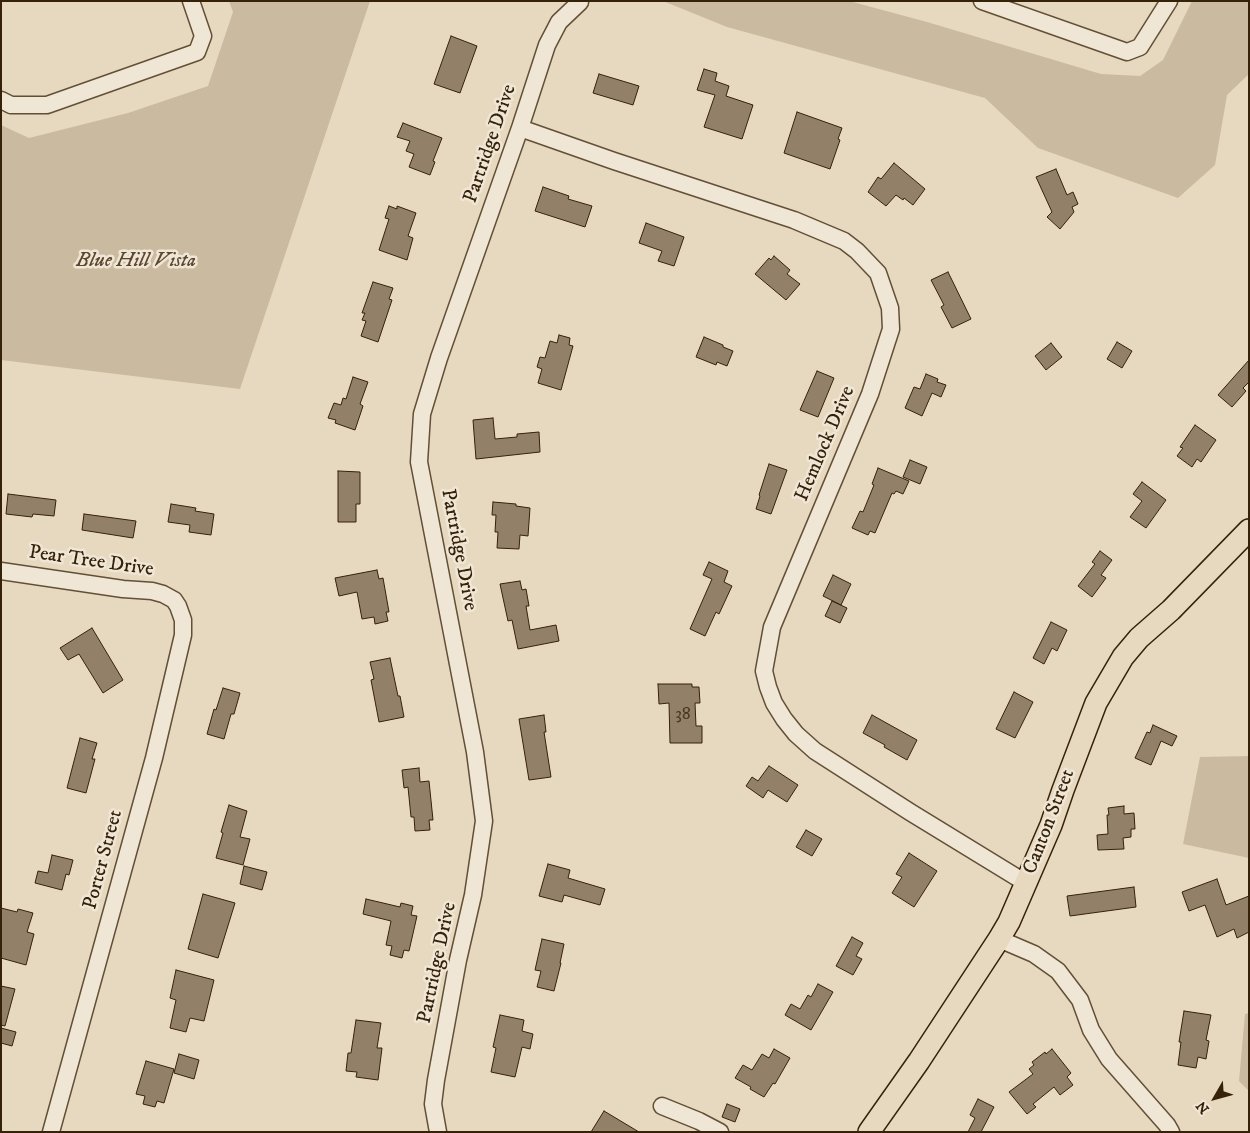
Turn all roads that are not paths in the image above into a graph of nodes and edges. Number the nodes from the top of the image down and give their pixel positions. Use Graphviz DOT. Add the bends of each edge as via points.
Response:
graph roads {
  1 [pos="191,1"];
  2 [pos="982,1"];
  3 [pos="1169,1"];
  4 [pos="580,2"];
  5 [pos="1,100"];
  6 [pos="520,128"];
  7 [pos="1249,530"];
  8 [pos="1,571"];
  9 [pos="174,600"];
  10 [pos="1026,882"];
  11 [pos="999,939"];
  12 [pos="662,1106"];
  13 [pos="51,1132"];
  14 [pos="438,1132"];
  15 [pos="720,1132"];
  16 [pos="869,1132"];
  17 [pos="1171,1132"];
  1 -- 5 [label="street" via="203,36 197,52 48,106 11,105"];
  2 -- 3 [label="street" via="1127,52 1140,47"];
  4 -- 6 [label="street, Partridge Drive" via="559,22 547,45"];
  6 -- 10 [label="street, Hemlock Drive" via="794,220 844,241 878,273 890,308 891,329 870,394 772,627 764,670 766,679 774,703 784,719 815,751"];
  6 -- 14 [label="street, Partridge Drive" via="460,294 422,414 419,462 475,752 484,821 473,895 436,1080 433,1104"];
  7 -- 10 [label="main road, Canton Street" via="1122,657 1096,703 1051,825"];
  8 -- 9 [label="street, Pear Tree Drive" via="152,591"];
  9 -- 13 [label="street, Porter Street" via="183,620 184,635 154,758"];
  10 -- 11 [label="main road, Canton Street"];
  11 -- 16 [label="main road, Canton Street"];
  11 -- 17 [label="street" via="1034,954 1058,971 1080,1000 1091,1030 1109,1059"];
  12 -- 15 [label="street"];
}
